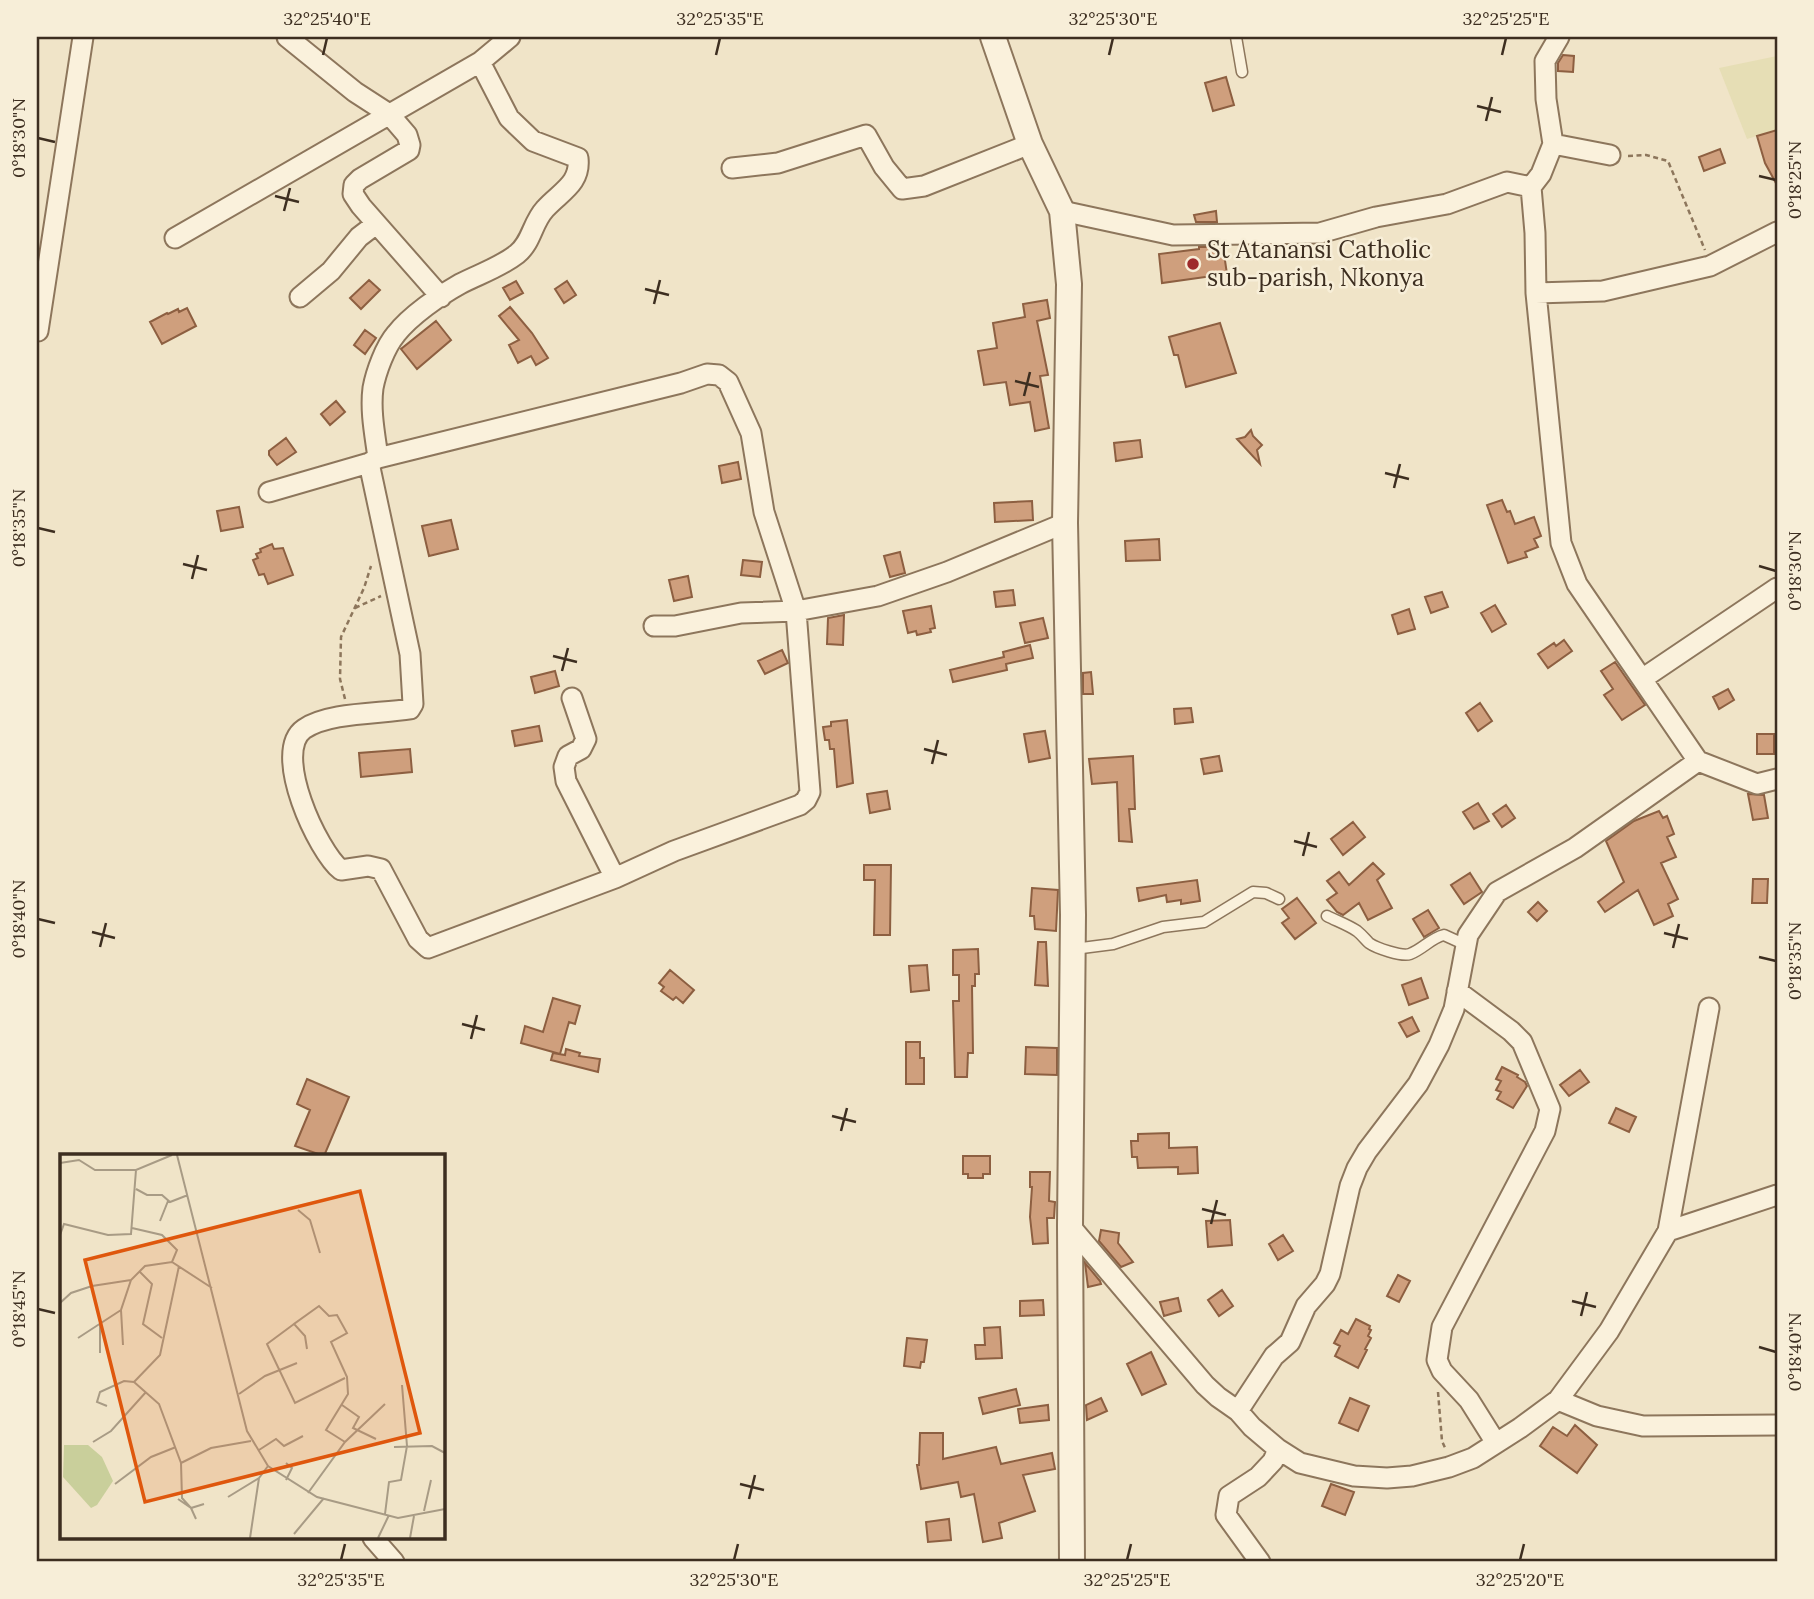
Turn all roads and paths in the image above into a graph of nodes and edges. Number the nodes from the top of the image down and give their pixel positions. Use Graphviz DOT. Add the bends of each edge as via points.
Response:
graph roads {
  1 [pos="83,37"];
  2 [pos="287,37"];
  3 [pos="510,37"];
  4 [pos="993,37"];
  5 [pos="1236,37"];
  6 [pos="1559,37"];
  7 [pos="480,62"];
  8 [pos="1242,72"];
  9 [pos="389,114"];
  10 [pos="1030,144"];
  11 [pos="1553,144"];
  12 [pos="1610,155"];
  13 [pos="732,167"];
  14 [pos="1531,187"];
  15 [pos="1062,211"];
  16 [pos="376,224"];
  17 [pos="1777,232"];
  18 [pos="175,238"];
  19 [pos="1710,266"];
  20 [pos="1536,293"];
  21 [pos="300,296"];
  22 [pos="441,297"];
  23 [pos="38,331"];
  24 [pos="373,461"];
  25 [pos="270,492"];
  26 [pos="1065,523"];
  27 [pos="385,538"];
  28 [pos="396,587"];
  29 [pos="1777,588"];
  30 [pos="355,608"];
  31 [pos="796,611"];
  32 [pos="654,626"];
  33 [pos="1642,679"];
  34 [pos="572,698"];
  35 [pos="345,716"];
  36 [pos="1699,761"];
  37 [pos="1777,779"];
  38 [pos="615,878"];
  39 [pos="1279,899"];
  40 [pos="1327,916"];
  41 [pos="1466,945"];
  42 [pos="1073,949"];
  43 [pos="1457,990"];
  44 [pos="1709,1008"];
  45 [pos="1777,1195"];
  46 [pos="1070,1226"];
  47 [pos="1668,1231"];
  48 [pos="1442,1371"];
  49 [pos="1558,1400"];
  50 [pos="1238,1410"];
  51 [pos="1777,1425"];
  52 [pos="1496,1443"];
  53 [pos="1278,1449"];
  54 [pos="1449,1467"];
  55 [pos="375,1540"];
  56 [pos="394,1562"];
  57 [pos="1072,1562"];
  58 [pos="1260,1562"];
  1 -- 23 [label="street"];
  2 -- 9 [label="street"];
  3 -- 7 [label="street"];
  4 -- 10 [label="street"];
  5 -- 8 [label="lane"];
  6 -- 11 [label="street" via="1545,61"];
  7 -- 9 [label="street"];
  7 -- 22 [label="street" via="509,118 533,141 578,158 579,169 571,185 543,210 529,241 517,253"];
  9 -- 16 [label="street" via="407,135 409,150 354,185 353,194"];
  9 -- 18 [label="street"];
  10 -- 13 [label="street" via="924,186 902,189 866,135 778,163"];
  10 -- 15 [label="street"];
  11 -- 12 [label="street"];
  11 -- 14 [label="street"];
  12 -- 19 [label="path" via="1646,155 1668,161"];
  14 -- 15 [label="street" via="1507,182 1447,204 1320,233 1173,235"];
  14 -- 20 [label="street"];
  15 -- 26 [label="street" via="1069,284"];
  16 -- 21 [label="street"];
  16 -- 22 [label="street"];
  17 -- 19 [label="street"];
  19 -- 20 [label="street" via="1603,290"];
  20 -- 33 [label="street" via="1562,543 1577,584"];
  22 -- 24 [label="street" via="396,334 384,357 373,387"];
  24 -- 25 [label="street"];
  24 -- 27 [label="street"];
  24 -- 31 [label="street" via="707,374 719,375 729,382 751,433 764,512"];
  26 -- 31 [label="street" via="878,596"];
  26 -- 42 [label="street"];
  27 -- 28 [label="street"];
  27 -- 30 [label="path"];
  28 -- 30 [label="path"];
  28 -- 35 [label="street" via="413,670 413,704 410,709"];
  29 -- 33 [label="street"];
  30 -- 35 [label="path" via="341,637"];
  31 -- 32 [label="street" via="741,613"];
  31 -- 38 [label="street" via="810,792 806,800"];
  33 -- 36 [label="street"];
  34 -- 38 [label="street" via="586,739 581,749 568,756 566,781"];
  35 -- 38 [label="street" via="303,730 296,739 292,757 295,782 307,818 331,863 341,870 381,869 418,939 428,948"];
  36 -- 37 [label="street" via="1757,783"];
  36 -- 41 [label="street" via="1575,848 1497,892 1471,929"];
  39 -- 42 [label="lane" via="1253,892 1204,922"];
  40 -- 41 [label="lane" via="1372,945 1398,955 1408,955 1444,935"];
  41 -- 43 [label="street"];
  42 -- 46 [label="street"];
  43 -- 48 [label="street" via="1518,1037 1550,1109 1545,1131 1442,1327 1437,1360"];
  43 -- 50 [label="street" via="1454,1009 1418,1084 1357,1168 1325,1284 1306,1306 1290,1342 1273,1356"];
  44 -- 47 [label="street"];
  45 -- 47 [label="street"];
  46 -- 50 [label="street" via="1205,1385"];
  46 -- 57 [label="street"];
  47 -- 49 [label="street" via="1609,1331"];
  48 -- 52 [label="street" via="1469,1400"];
  48 -- 54 [label="path" via="1437,1387"];
  49 -- 51 [label="street" via="1597,1416 1643,1426"];
  49 -- 52 [label="street"];
  50 -- 53 [label="street"];
  52 -- 54 [label="street"];
  53 -- 54 [label="street" via="1300,1463 1353,1476 1387,1479"];
  53 -- 58 [label="street" via="1258,1477 1228,1496 1226,1505 1226,1515"];
  55 -- 56 [label="street"];
}
